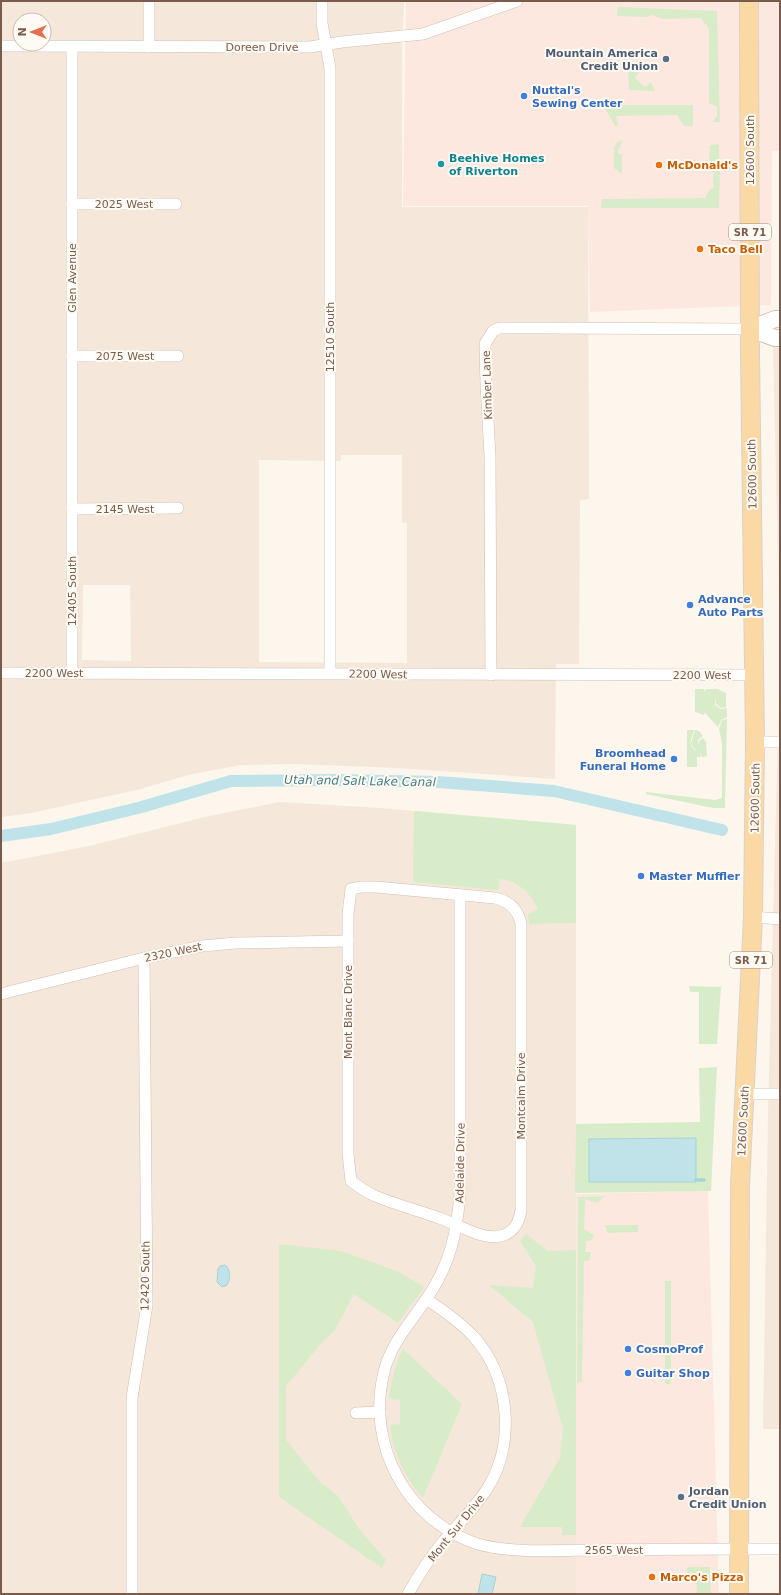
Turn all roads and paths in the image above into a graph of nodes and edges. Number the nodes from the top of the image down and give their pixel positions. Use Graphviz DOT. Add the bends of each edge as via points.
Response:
graph roads {
  1 [pos="149,1"];
  2 [pos="322,1"];
  3 [pos="516,1"];
  4 [pos="749,1"];
  5 [pos="326,45"];
  6 [pos="1,46"];
  7 [pos="72,47"];
  8 [pos="149,47"];
  9 [pos="72,204"];
  10 [pos="176,204"];
  11 [pos="780,319"];
  12 [pos="750,329"];
  13 [pos="780,338"];
  14 [pos="72,356"];
  15 [pos="178,356"];
  16 [pos="178,508"];
  17 [pos="72,509"];
  18 [pos="1,673"];
  19 [pos="72,673"];
  20 [pos="330,673"];
  21 [pos="491,675"];
  22 [pos="755,675"];
  23 [pos="755,742"];
  24 [pos="780,742"];
  25 [pos="460,894"];
  26 [pos="510,904"];
  27 [pos="753,917"];
  28 [pos="780,919"];
  29 [pos="348,941"];
  30 [pos="144,958"];
  31 [pos="1,994"];
  32 [pos="745,1094"];
  33 [pos="780,1094"];
  34 [pos="457,1225"];
  35 [pos="426,1299"];
  36 [pos="380,1412"];
  37 [pos="356,1413"];
  38 [pos="452,1532"];
  39 [pos="739,1549"];
  40 [pos="780,1549"];
  41 [pos="132,1594"];
  42 [pos="408,1594"];
  43 [pos="739,1594"];
  1 -- 8 [label="street"];
  2 -- 5 [label="street, 12510 South"];
  3 -- 5 [label="street, Doreen Drive" via="423,34"];
  4 -- 12 [label="main road, 12600 South / SR 71"];
  5 -- 8 [label="street, Doreen Drive"];
  5 -- 20 [label="street, 12510 South" via="330,68"];
  6 -- 7 [label="street, Doreen Drive"];
  7 -- 8 [label="street, Doreen Drive"];
  7 -- 9 [label="street, Glen Avenue"];
  9 -- 10 [label="street, 2025 West"];
  9 -- 14 [label="street, Glen Avenue"];
  11 -- 12 [label="street"];
  12 -- 13 [label="street"];
  12 -- 21 [label="street, Kimber Lane" via="499,328 493,331 485,344 490,456"];
  12 -- 22 [label="main road, 12600 South / SR 71"];
  14 -- 15 [label="street, 2075 West"];
  14 -- 17 [label="street, Glen Avenue"];
  16 -- 17 [label="street, 2145 West"];
  17 -- 19 [label="street, 12405 South"];
  18 -- 19 [label="street, 2200 West"];
  19 -- 20 [label="street, 2200 West"];
  20 -- 21 [label="street, 2200 West"];
  21 -- 22 [label="street, 2200 West"];
  22 -- 23 [label="main road, 12600 South / SR 71"];
  23 -- 24 [label="street"];
  23 -- 27 [label="main road, 12600 South / SR 71"];
  25 -- 26 [label="street, Mont Blanc Drive" via="495,898"];
  25 -- 29 [label="street, Mont Blanc Drive" via="376,887 351,889"];
  25 -- 34 [label="street, Adelaide Drive" via="460,1193"];
  26 -- 34 [label="street, Montcalm Drive" via="521,924 520,1217 514,1229 500,1236 486,1236"];
  27 -- 28 [label="street"];
  27 -- 32 [label="main road, 12600 South / SR 71"];
  29 -- 30 [label="street, 2320 West" via="236,943 202,946"];
  29 -- 34 [label="street, Mont Blanc Drive" via="348,1154 351,1181 374,1196"];
  30 -- 31 [label="street, 2320 West"];
  30 -- 41 [label="street, 12420 South" via="146,1305 132,1398"];
  32 -- 33 [label="street"];
  32 -- 39 [label="main road, 12600 South / SR 71" via="740,1186"];
  34 -- 35 [label="street, Adelaide Drive" via="447,1261"];
  35 -- 36 [label="street, Adelaide Drive" via="392,1349 384,1370"];
  35 -- 38 [label="street, Mont Sur Drive" via="464,1327 484,1350 502,1390 504,1405 505,1435 498,1464 486,1492"];
  36 -- 37 [label="street"];
  36 -- 38 [label="street, Adelaide Drive" via="382,1435 396,1476 409,1496 425,1513"];
  38 -- 39 [label="street, 2565 West" via="477,1543 513,1549"];
  38 -- 42 [label="street, Mont Sur Drive" via="428,1562"];
  39 -- 40 [label="street, 2565 West"];
  39 -- 43 [label="main road, 12600 South / SR 71"];
}
